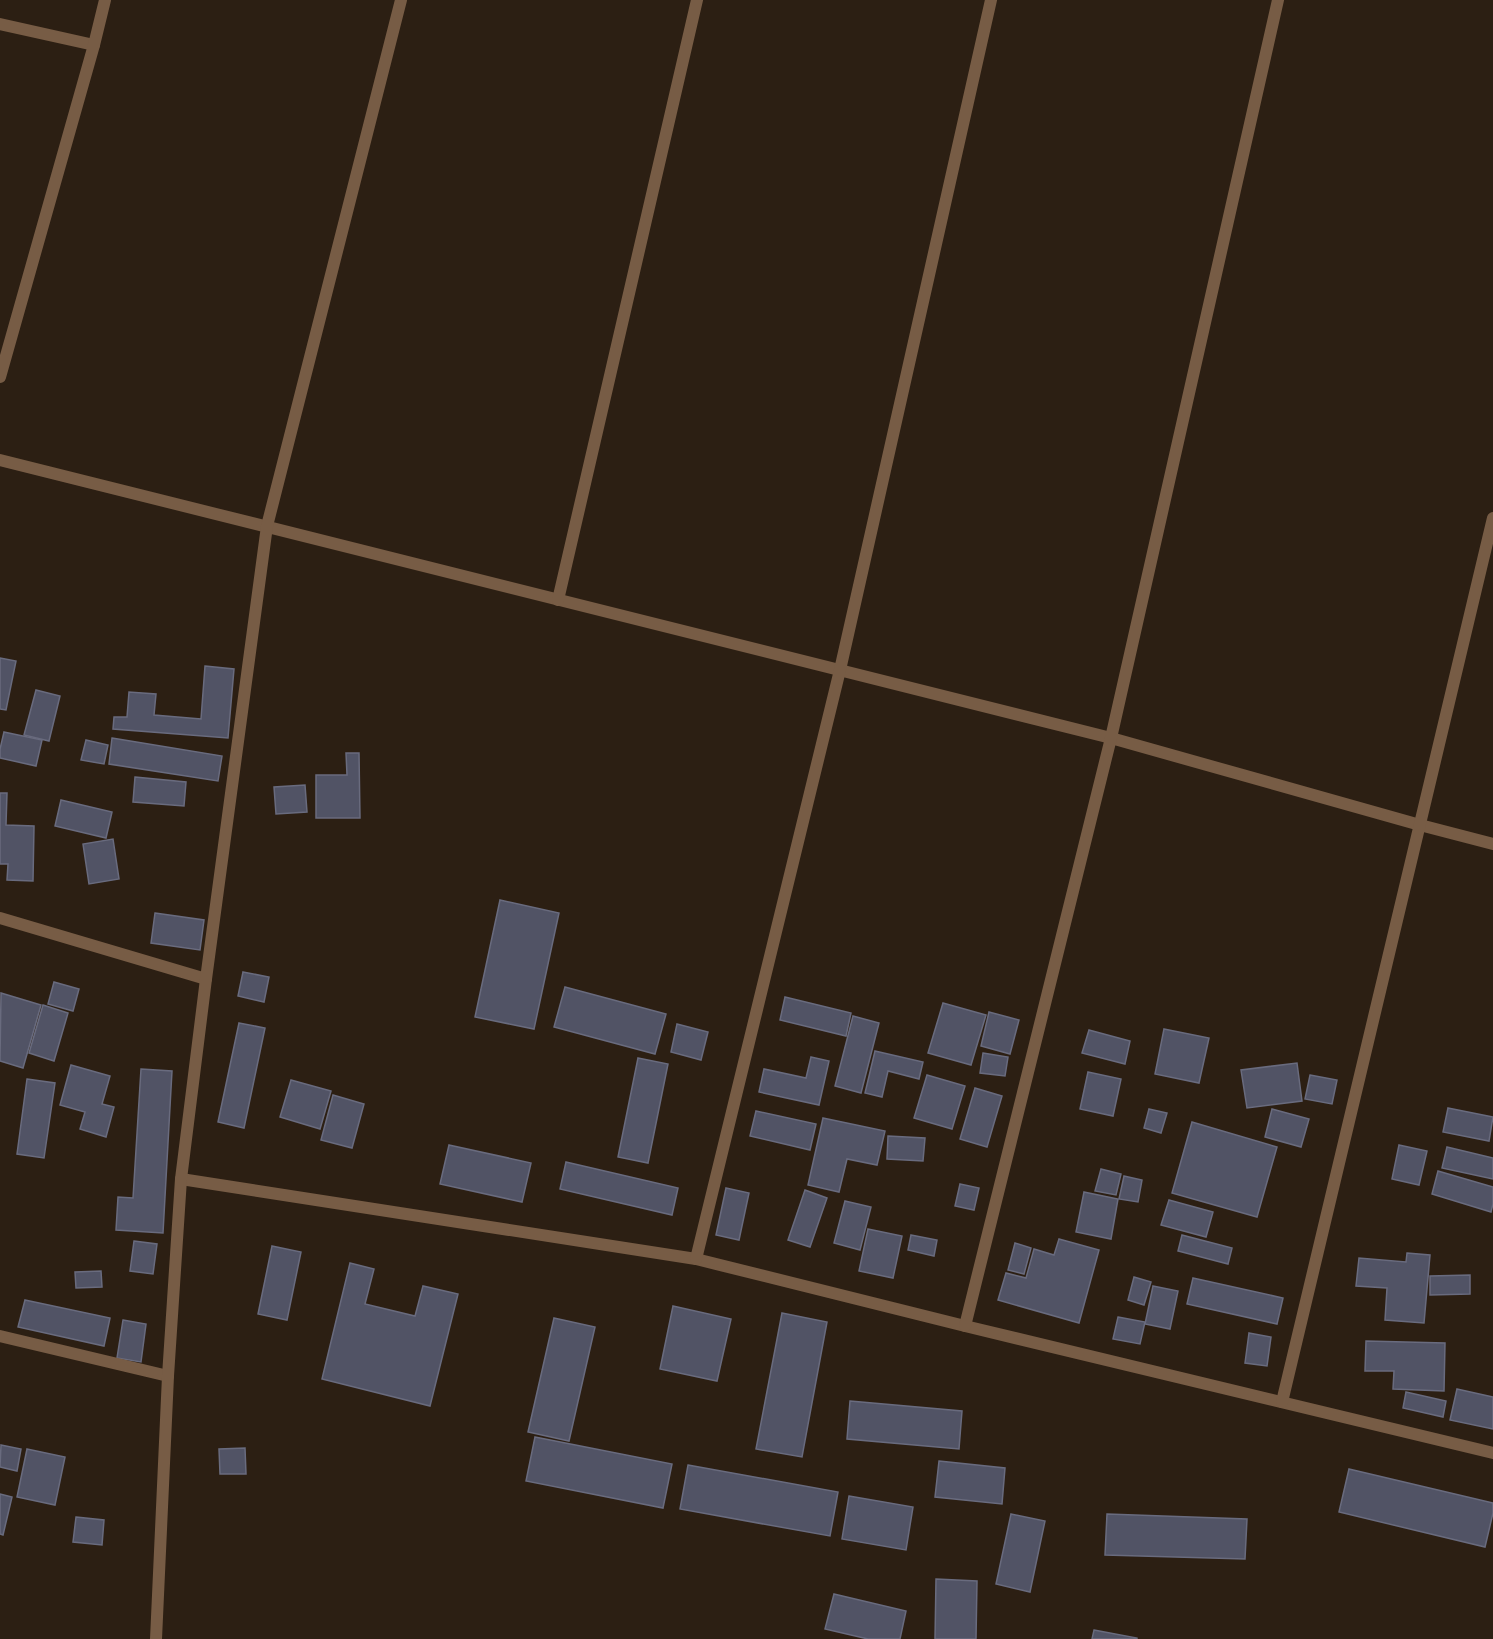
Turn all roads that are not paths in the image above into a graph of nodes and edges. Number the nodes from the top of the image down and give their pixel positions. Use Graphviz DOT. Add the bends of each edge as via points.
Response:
graph roads {
  1 [pos="105,0"];
  2 [pos="401,0"];
  3 [pos="697,0"];
  4 [pos="991,0"];
  5 [pos="1278,0"];
  6 [pos="0,24"];
  7 [pos="94,45"];
  8 [pos="0,377"];
  9 [pos="0,460"];
  10 [pos="1493,518"];
  11 [pos="267,526"];
  12 [pos="558,600"];
  13 [pos="840,670"];
  14 [pos="1111,738"];
  15 [pos="1420,825"];
  16 [pos="1493,844"];
  17 [pos="0,918"];
  18 [pos="206,979"];
  19 [pos="182,1179"];
  20 [pos="696,1259"];
  21 [pos="965,1326"];
  22 [pos="0,1336"];
  23 [pos="168,1376"];
  24 [pos="1282,1402"];
  25 [pos="1493,1453"];
  26 [pos="156,1639"];
  1 -- 7 [label="street"];
  2 -- 11 [label="street"];
  3 -- 12 [label="street"];
  4 -- 13 [label="street"];
  5 -- 14 [label="street"];
  6 -- 7 [label="street"];
  7 -- 8 [label="street"];
  9 -- 11 [label="street"];
  10 -- 15 [label="street"];
  11 -- 12 [label="street"];
  11 -- 18 [label="street"];
  12 -- 13 [label="street"];
  13 -- 14 [label="street"];
  13 -- 20 [label="street"];
  14 -- 15 [label="street"];
  14 -- 21 [label="street"];
  15 -- 16 [label="street"];
  15 -- 24 [label="street"];
  17 -- 18 [label="street"];
  18 -- 19 [label="street"];
  19 -- 20 [label="street"];
  19 -- 23 [label="street"];
  20 -- 21 [label="street"];
  21 -- 24 [label="street"];
  22 -- 23 [label="street"];
  23 -- 26 [label="street"];
  24 -- 25 [label="street"];
}
